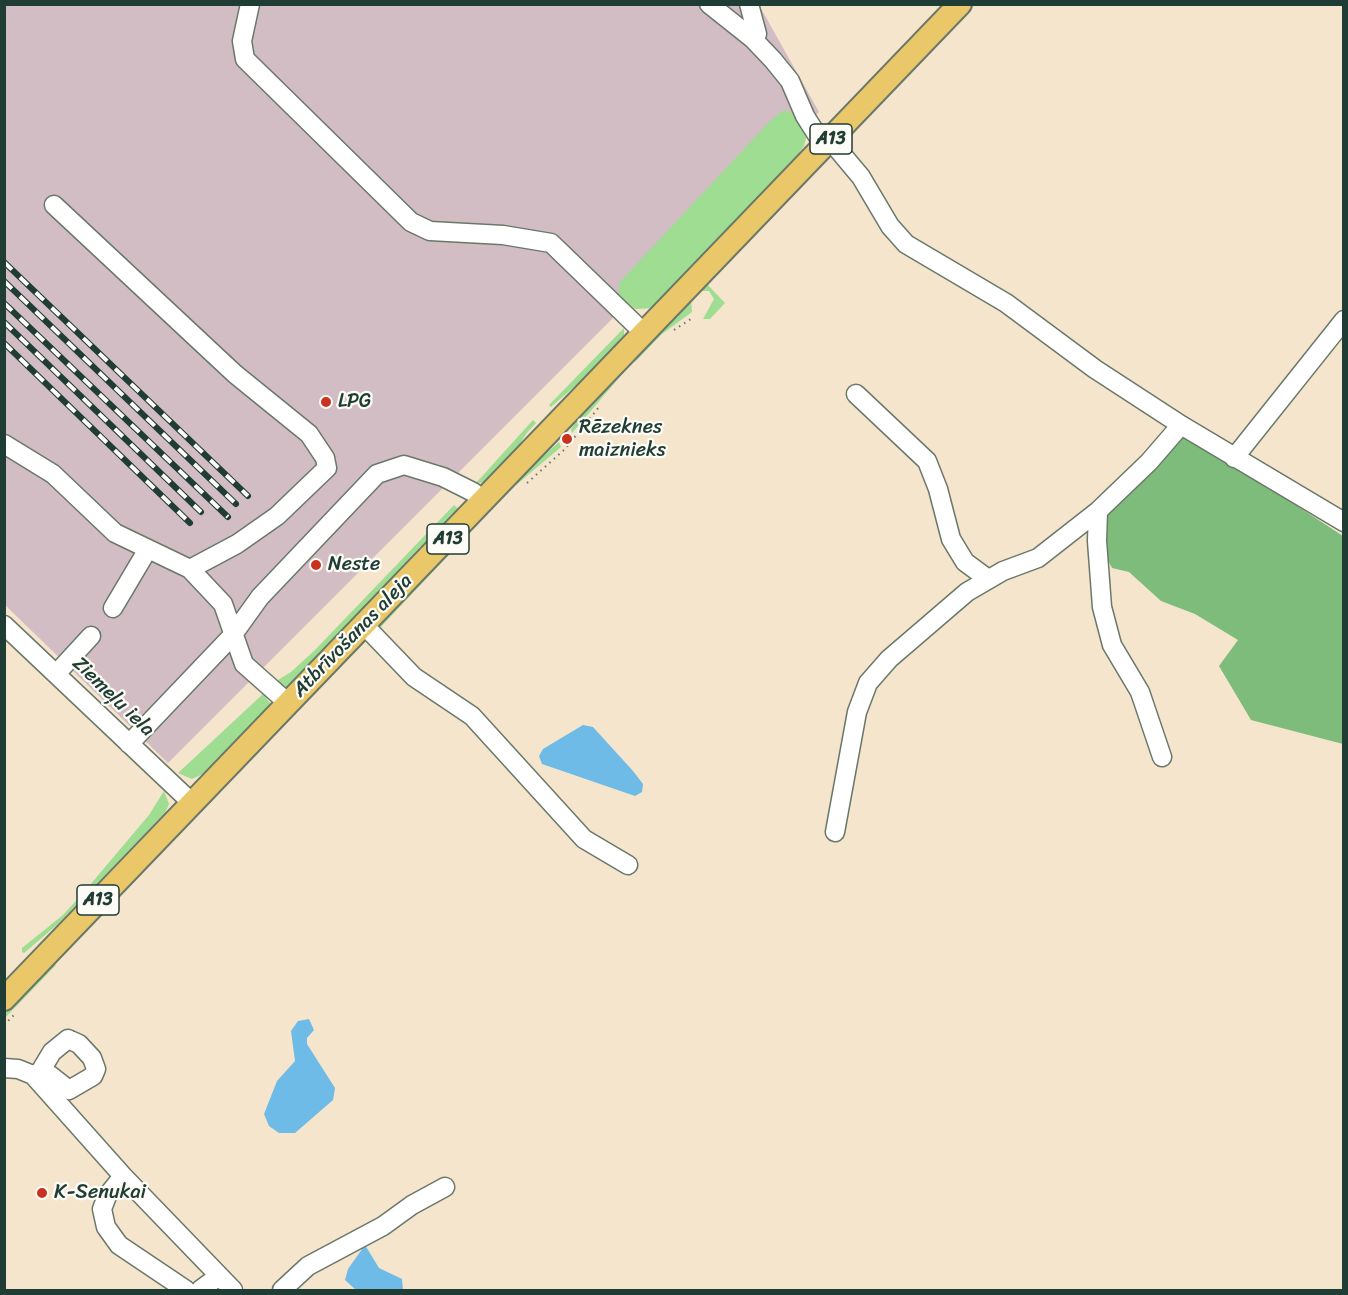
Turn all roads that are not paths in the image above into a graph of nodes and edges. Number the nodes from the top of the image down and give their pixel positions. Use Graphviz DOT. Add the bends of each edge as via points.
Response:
graph roads {
  1 [pos="250,4"];
  2 [pos="709,4"];
  3 [pos="749,4"];
  4 [pos="960,4"];
  5 [pos="753,39"];
  6 [pos="827,143"];
  7 [pos="54,205"];
  8 [pos="1344,320"];
  9 [pos="644,333"];
  10 [pos="856,394"];
  11 [pos="1181,425"];
  12 [pos="4,444"];
  13 [pos="1234,458"];
  14 [pos="484,501"];
  15 [pos="1098,511"];
  16 [pos="1344,522"];
  17 [pos="148,549"];
  18 [pos="190,569"];
  19 [pos="988,579"];
  20 [pos="113,608"];
  21 [pos="4,625"];
  22 [pos="365,626"];
  23 [pos="91,636"];
  24 [pos="232,636"];
  25 [pos="56,674"];
  26 [pos="288,703"];
  27 [pos="129,744"];
  28 [pos="1162,757"];
  29 [pos="191,802"];
  30 [pos="836,832"];
  31 [pos="628,865"];
  32 [pos="4,999"];
  33 [pos="4,1068"];
  34 [pos="123,1176"];
  35 [pos="445,1187"];
  36 [pos="219,1276"];
  37 [pos="186,1290"];
  38 [pos="200,1290"];
  39 [pos="233,1290"];
  40 [pos="282,1290"];
  1 -- 9 [label="street" via="242,41 245,59 411,222 430,231 503,235 550,243"];
  2 -- 5 [label="street"];
  3 -- 5 [label="street" via="757,34"];
  4 -- 6 [label="main road, A13"];
  5 -- 6 [label="street" via="790,81 809,123"];
  6 -- 9 [label="main road, Atbrīvošanas aleja / A13"];
  6 -- 11 [label="street" via="861,177 890,226 906,244 1006,303 1095,369"];
  7 -- 18 [label="street" via="235,374 309,434 325,458 327,468 277,516 237,544"];
  8 -- 13 [label="street"];
  9 -- 14 [label="main road, Atbrīvošanas aleja / A13"];
  10 -- 19 [label="street" via="927,462 951,539 965,562"];
  11 -- 13 [label="street"];
  11 -- 15 [label="street"];
  12 -- 17 [label="street" via="53,474 115,533"];
  13 -- 16 [label="street"];
  14 -- 22 [label="main road, Atbrīvošanas aleja / A13"];
  14 -- 24 [label="street" via="443,477 404,465 377,474 260,597"];
  15 -- 19 [label="street" via="1038,558"];
  15 -- 28 [label="street" via="1102,607 1112,645 1140,692"];
  17 -- 18 [label="street"];
  17 -- 20 [label="street"];
  18 -- 24 [label="street" via="223,604"];
  19 -- 30 [label="street" via="966,592 889,659 868,683 857,712"];
  21 -- 25 [label="street, Ziemeļu iela"];
  22 -- 26 [label="main road, Atbrīvošanas aleja / A13"];
  22 -- 31 [label="street" via="414,678 472,716 584,840"];
  23 -- 25 [label="street"];
  24 -- 26 [label="street" via="244,664"];
  24 -- 27 [label="street"];
  25 -- 27 [label="street, Ziemeļu iela"];
  26 -- 29 [label="main road, Atbrīvošanas aleja / A13"];
  27 -- 29 [label="street, Ziemeļu iela"];
  29 -- 32 [label="main road, Atbrīvošanas aleja / A13"];
  33 -- 34 [label="street" via="33,1075"];
  34 -- 36 [label="street"];
  34 -- 37 [label="street" via="102,1209 106,1227 119,1245"];
  35 -- 40 [label="street" via="308,1266"];
  36 -- 38 [label="street"];
  36 -- 39 [label="street"];
}
